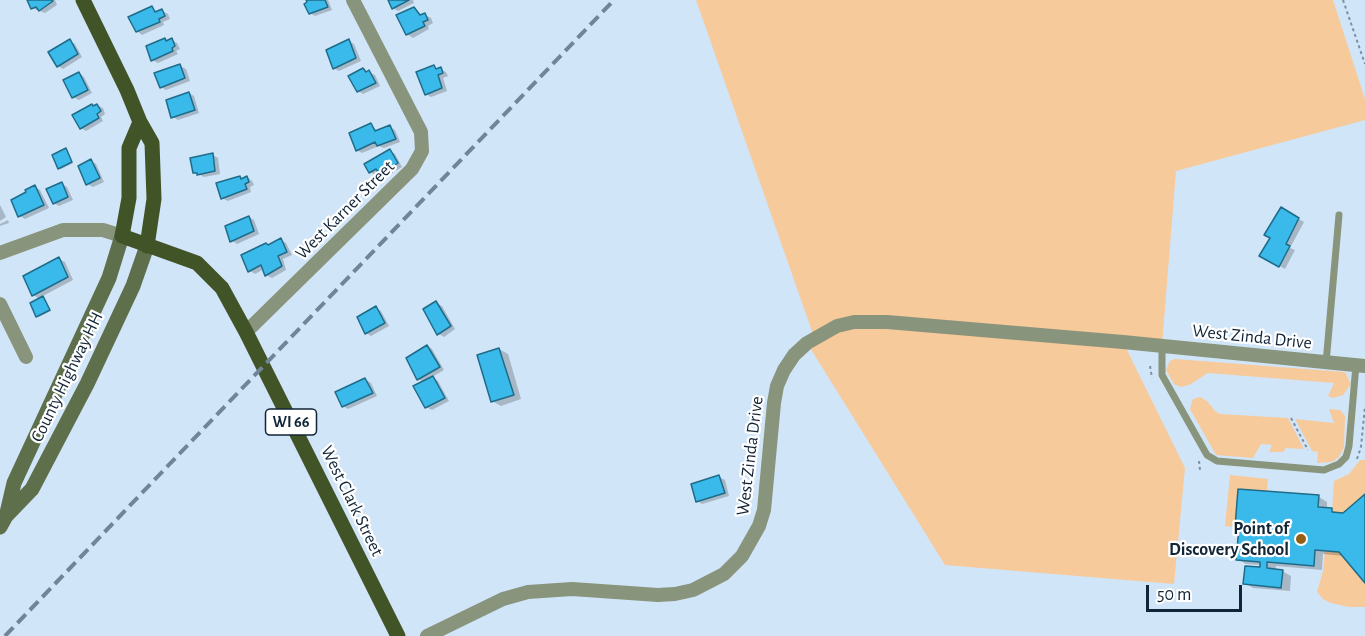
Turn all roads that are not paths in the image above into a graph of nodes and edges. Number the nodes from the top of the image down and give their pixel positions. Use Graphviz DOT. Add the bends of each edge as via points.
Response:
graph roads {
  1 [pos="82,0"];
  2 [pos="353,0"];
  3 [pos="140,122"];
  4 [pos="1339,215"];
  5 [pos="122,237"];
  6 [pos="147,246"];
  7 [pos="0,253"];
  8 [pos="0,304"];
  9 [pos="246,332"];
  10 [pos="1162,345"];
  11 [pos="26,357"];
  12 [pos="1326,363"];
  13 [pos="1360,365"];
  14 [pos="3,522"];
  15 [pos="398,636"];
  16 [pos="427,636"];
  1 -- 3 [label="main road"];
  2 -- 9 [label="street, West Karner Street" via="421,132 422,151 412,169"];
  3 -- 5 [label="main road" via="129,148 129,198"];
  3 -- 6 [label="main road" via="152,143 154,171 153,218"];
  4 -- 12 [label="lane"];
  5 -- 6 [label="main road, West Clark Street"];
  5 -- 7 [label="street" via="103,230 63,230"];
  5 -- 14 [label="main road, County Highway HH" via="110,278 14,483"];
  6 -- 9 [label="main road, West Clark Street / WI 66" via="196,263 210,274"];
  6 -- 14 [label="main road, County Highway HH" via="133,286 87,384 32,489"];
  8 -- 11 [label="street"];
  9 -- 15 [label="main road, West Clark Street / WI 66"];
  10 -- 12 [label="street, West Zinda Drive"];
  10 -- 13 [label="lane" via="1161,372 1207,455 1217,461 1324,470 1339,464 1349,446"];
  10 -- 16 [label="street, West Zinda Drive" via="887,322 837,326 807,343 784,370 774,402 764,510 742,556 724,574 693,590 675,594 572,589 528,592"];
  12 -- 13 [label="street, West Zinda Drive"];
}
